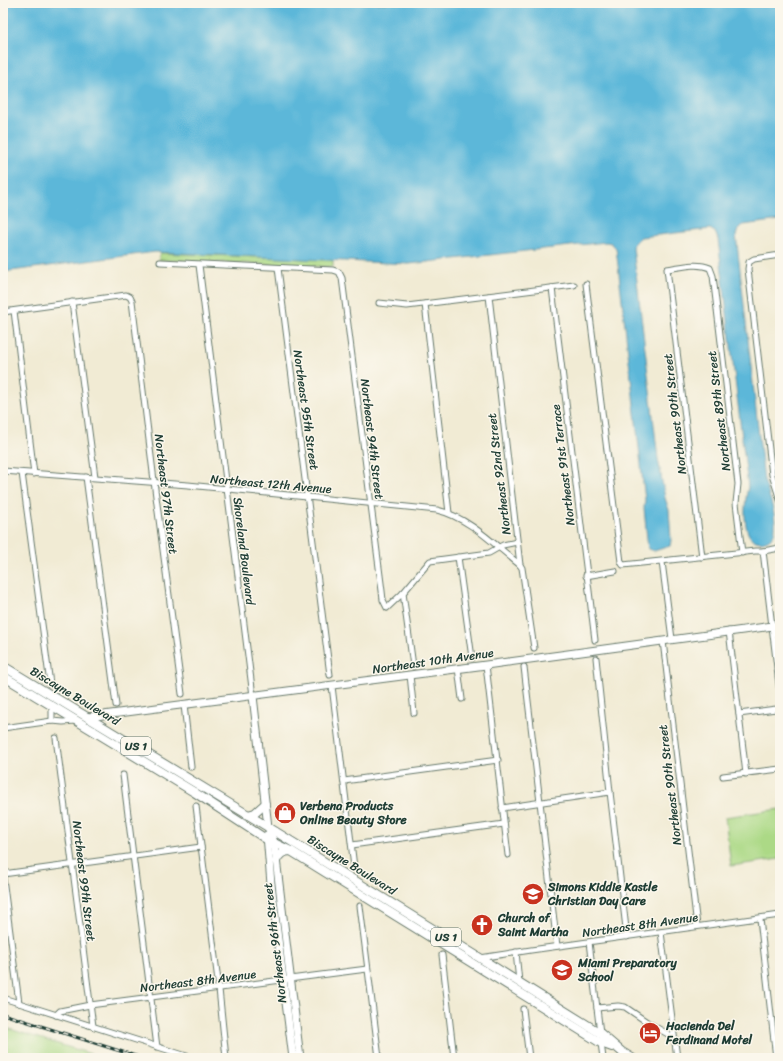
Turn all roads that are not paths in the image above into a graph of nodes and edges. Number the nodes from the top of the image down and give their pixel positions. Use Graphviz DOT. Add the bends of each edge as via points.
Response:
graph roads {
  1 [pos="780,255"];
  2 [pos="160,262"];
  3 [pos="199,265"];
  4 [pos="278,268"];
  5 [pos="667,269"];
  6 [pos="586,284"];
  7 [pos="574,285"];
  8 [pos="552,288"];
  9 [pos="489,296"];
  10 [pos="72,302"];
  11 [pos="379,303"];
  12 [pos="425,304"];
  13 [pos="14,311"];
  14 [pos="3,312"];
  15 [pos="3,471"];
  16 [pos="22,473"];
  17 [pos="34,474"];
  18 [pos="86,477"];
  19 [pos="95,477"];
  20 [pos="155,483"];
  21 [pos="226,490"];
  22 [pos="308,497"];
  23 [pos="780,500"];
  24 [pos="370,503"];
  25 [pos="450,514"];
  26 [pos="517,542"];
  27 [pos="499,548"];
  28 [pos="780,548"];
  29 [pos="763,551"];
  30 [pos="742,553"];
  31 [pos="458,557"];
  32 [pos="702,557"];
  33 [pos="662,562"];
  34 [pos="520,565"];
  35 [pos="615,571"];
  36 [pos="586,576"];
  37 [pos="403,593"];
  38 [pos="780,624"];
  39 [pos="772,626"];
  40 [pos="729,631"];
  41 [pos="672,639"];
  42 [pos="595,640"];
  43 [pos="663,641"];
  44 [pos="534,648"];
  45 [pos="472,658"];
  46 [pos="596,658"];
  47 [pos="486,665"];
  48 [pos="3,666"];
  49 [pos="414,666"];
  50 [pos="524,667"];
  51 [pos="458,668"];
  52 [pos="330,675"];
  53 [pos="410,675"];
  54 [pos="3,676"];
  55 [pos="50,684"];
  56 [pos="332,686"];
  57 [pos="780,693"];
  58 [pos="182,694"];
  59 [pos="252,696"];
  60 [pos="462,699"];
  61 [pos="116,705"];
  62 [pos="184,705"];
  63 [pos="52,706"];
  64 [pos="780,708"];
  65 [pos="414,713"];
  66 [pos="739,714"];
  67 [pos="88,717"];
  68 [pos="52,721"];
  69 [pos="76,721"];
  70 [pos="3,728"];
  71 [pos="56,738"];
  72 [pos="498,760"];
  73 [pos="191,767"];
  74 [pos="780,769"];
  75 [pos="746,774"];
  76 [pos="123,775"];
  77 [pos="723,776"];
  78 [pos="344,781"];
  79 [pos="610,792"];
  80 [pos="540,803"];
  81 [pos="266,804"];
  82 [pos="196,806"];
  83 [pos="502,808"];
  84 [pos="248,815"];
  85 [pos="504,824"];
  86 [pos="268,827"];
  87 [pos="270,840"];
  88 [pos="352,845"];
  89 [pos="201,847"];
  90 [pos="291,851"];
  91 [pos="508,855"];
  92 [pos="134,856"];
  93 [pos="276,860"];
  94 [pos="72,864"];
  95 [pos="354,867"];
  96 [pos="3,874"];
  97 [pos="3,878"];
  98 [pos="360,906"];
  99 [pos="394,915"];
  100 [pos="780,915"];
  101 [pos="412,916"];
  102 [pos="760,919"];
  103 [pos="697,926"];
  104 [pos="660,932"];
  105 [pos="628,937"];
  106 [pos="589,942"];
  107 [pos="557,946"];
  108 [pos="516,952"];
  109 [pos="442,955"];
  110 [pos="480,958"];
  111 [pos="464,959"];
  112 [pos="368,969"];
  113 [pos="287,979"];
  114 [pos="519,982"];
  115 [pos="219,989"];
  116 [pos="152,997"];
  117 [pos="3,998"];
  118 [pos="19,1003"];
  119 [pos="90,1005"];
  120 [pos="597,1008"];
  121 [pos="523,1009"];
  122 [pos="56,1015"];
  123 [pos="93,1026"];
  124 [pos="600,1033"];
  125 [pos="675,1038"];
  126 [pos="601,1043"];
  127 [pos="157,1047"];
  128 [pos="622,1052"];
  129 [pos="193,1058"];
  130 [pos="226,1058"];
  131 [pos="293,1058"];
  132 [pos="300,1058"];
  133 [pos="379,1058"];
  134 [pos="454,1058"];
  135 [pos="529,1058"];
  136 [pos="603,1058"];
  137 [pos="632,1058"];
  138 [pos="677,1058"];
  139 [pos="776,1058"];
  1 -- 23 [label="street" via="754,259 749,262 748,268 772,475"];
  2 -- 3 [label="street"];
  3 -- 4 [label="street"];
  3 -- 21 [label="street, Shoreland Boulevard"];
  4 -- 22 [label="street, Northeast 95th Street"];
  4 -- 24 [label="street, Northeast 94th Street" via="331,270 339,272 342,278"];
  5 -- 30 [label="street, Northeast 89th Street" via="703,265 710,268 714,276 738,484 736,502"];
  5 -- 32 [label="street, Northeast 90th Street"];
  6 -- 33 [label="street" via="623,565"];
  7 -- 8 [label="street"];
  8 -- 9 [label="street"];
  8 -- 36 [label="street, Northeast 91st Terrace"];
  9 -- 12 [label="street"];
  9 -- 26 [label="street, Northeast 92nd Street"];
  10 -- 13 [label="street"];
  10 -- 19 [label="street"];
  10 -- 20 [label="street, Northeast 97th Street" via="126,295 132,301"];
  11 -- 12 [label="street" via="407,306"];
  12 -- 25 [label="street"];
  13 -- 14 [label="street"];
  13 -- 17 [label="street"];
  15 -- 16 [label="street, Northeast 12th Avenue"];
  16 -- 17 [label="street, Northeast 12th Avenue"];
  16 -- 55 [label="street"];
  17 -- 18 [label="street, Northeast 12th Avenue"];
  18 -- 19 [label="street, Northeast 12th Avenue"];
  18 -- 61 [label="street"];
  19 -- 20 [label="street, Northeast 12th Avenue"];
  20 -- 21 [label="street, Northeast 12th Avenue"];
  20 -- 58 [label="street, Northeast 97th Street"];
  21 -- 22 [label="street, Northeast 12th Avenue"];
  21 -- 59 [label="street, Shoreland Boulevard"];
  22 -- 24 [label="street, Northeast 12th Avenue"];
  22 -- 52 [label="street, Northeast 95th Street"];
  24 -- 25 [label="street, Northeast 12th Avenue" via="424,508"];
  24 -- 37 [label="street, Northeast 94th Street" via="387,608"];
  25 -- 27 [label="street, Northeast 12th Avenue" via="466,522"];
  26 -- 27 [label="street"];
  26 -- 34 [label="street, Northeast 92nd Street"];
  27 -- 31 [label="street" via="490,553"];
  27 -- 34 [label="street, Northeast 12th Avenue"];
  28 -- 29 [label="street"];
  29 -- 30 [label="street"];
  29 -- 39 [label="street"];
  30 -- 32 [label="street"];
  31 -- 37 [label="street" via="430,561"];
  31 -- 45 [label="street"];
  32 -- 33 [label="street"];
  33 -- 41 [label="street"];
  34 -- 44 [label="street, Northeast 92nd Street"];
  35 -- 36 [label="street"];
  36 -- 42 [label="street, Northeast 91st Terrace"];
  37 -- 49 [label="street"];
  38 -- 39 [label="street, Northeast 10th Avenue"];
  39 -- 40 [label="street, Northeast 10th Avenue"];
  39 -- 57 [label="street"];
  40 -- 41 [label="street, Northeast 10th Avenue"];
  40 -- 66 [label="street"];
  41 -- 43 [label="street, Northeast 10th Avenue"];
  43 -- 47 [label="street, Northeast 10th Avenue"];
  43 -- 103 [label="street, Northeast 90th Street"];
  46 -- 79 [label="street"];
  47 -- 51 [label="street, Northeast 10th Avenue"];
  47 -- 72 [label="street"];
  48 -- 67 [label="main road, Biscayne Boulevard / US 1"];
  50 -- 80 [label="street"];
  51 -- 53 [label="street, Northeast 10th Avenue"];
  51 -- 60 [label="street"];
  53 -- 56 [label="street, Northeast 10th Avenue"];
  53 -- 65 [label="street"];
  54 -- 63 [label="main road, Biscayne Boulevard / US 1"];
  56 -- 59 [label="street, Northeast 10th Avenue"];
  56 -- 78 [label="street"];
  59 -- 62 [label="street, Northeast 10th Avenue"];
  59 -- 81 [label="street, Northeast 96th Street"];
  62 -- 67 [label="street, Northeast 10th Avenue"];
  62 -- 73 [label="street"];
  63 -- 68 [label="street"];
  63 -- 69 [label="main road, Biscayne Boulevard / US 1"];
  64 -- 66 [label="street"];
  66 -- 75 [label="street"];
  67 -- 84 [label="main road, Biscayne Boulevard / US 1"];
  68 -- 69 [label="street"];
  68 -- 70 [label="street"];
  69 -- 87 [label="main road, Biscayne Boulevard / US 1"];
  71 -- 94 [label="street, Northeast 99th Street"];
  72 -- 78 [label="street"];
  72 -- 83 [label="street"];
  74 -- 75 [label="street"];
  75 -- 77 [label="street"];
  76 -- 92 [label="street"];
  78 -- 88 [label="street"];
  79 -- 80 [label="street"];
  79 -- 105 [label="street"];
  80 -- 83 [label="street"];
  80 -- 107 [label="street"];
  81 -- 84 [label="main road"];
  81 -- 86 [label="street, Northeast 96th Street"];
  82 -- 89 [label="street"];
  83 -- 85 [label="street"];
  84 -- 86 [label="main road, Biscayne Boulevard / US 1"];
  85 -- 88 [label="street"];
  85 -- 91 [label="street"];
  86 -- 87 [label="street, Northeast 96th Street"];
  86 -- 101 [label="main road, Biscayne Boulevard / US 1"];
  87 -- 90 [label="main road, Biscayne Boulevard / US 1"];
  87 -- 93 [label="street, Northeast 96th Street"];
  87 -- 113 [label="street, Northeast 96th Street"];
  88 -- 95 [label="street"];
  89 -- 92 [label="street"];
  89 -- 115 [label="street"];
  90 -- 93 [label="main road" via="278,855"];
  90 -- 99 [label="main road, Biscayne Boulevard / US 1"];
  92 -- 94 [label="street"];
  92 -- 116 [label="street"];
  93 -- 113 [label="street, Northeast 96th Street"];
  94 -- 96 [label="street"];
  94 -- 119 [label="street, Northeast 99th Street"];
  97 -- 118 [label="street"];
  98 -- 112 [label="street"];
  99 -- 101 [label="main road"];
  99 -- 111 [label="main road, Biscayne Boulevard / US 1"];
  100 -- 102 [label="street, Northeast 8th Avenue"];
  101 -- 110 [label="main road, Biscayne Boulevard / US 1"];
  102 -- 103 [label="street, Northeast 8th Avenue"];
  102 -- 139 [label="street"];
  103 -- 104 [label="street, Northeast 8th Avenue"];
  104 -- 105 [label="street, Northeast 8th Avenue"];
  104 -- 125 [label="street"];
  105 -- 106 [label="street, Northeast 8th Avenue"];
  106 -- 107 [label="street, Northeast 8th Avenue"];
  106 -- 120 [label="street"];
  107 -- 108 [label="street, Northeast 8th Avenue"];
  108 -- 110 [label="street, Northeast 8th Avenue"];
  108 -- 114 [label="street"];
  109 -- 134 [label="street"];
  110 -- 111 [label="main road"];
  110 -- 114 [label="main road, Biscayne Boulevard / US 1"];
  111 -- 126 [label="main road, Biscayne Boulevard / US 1"];
  112 -- 113 [label="street, Northeast 8th Avenue"];
  112 -- 133 [label="street"];
  113 -- 115 [label="street, Northeast 8th Avenue"];
  113 -- 131 [label="street, Northeast 96th Street"];
  113 -- 132 [label="street, Northeast 96th Street"];
  114 -- 124 [label="main road, Biscayne Boulevard / US 1"];
  115 -- 116 [label="street, Northeast 8th Avenue"];
  115 -- 130 [label="street"];
  116 -- 119 [label="street, Northeast 8th Avenue"];
  116 -- 127 [label="street"];
  117 -- 118 [label="street"];
  118 -- 122 [label="street"];
  119 -- 122 [label="street, Northeast 8th Avenue" via="60,1011"];
  119 -- 123 [label="street, Northeast 99th Street"];
  120 -- 124 [label="street"];
  120 -- 125 [label="street" via="625,1007"];
  121 -- 135 [label="street"];
  122 -- 123 [label="street"];
  123 -- 127 [label="street"];
  124 -- 128 [label="main road, Biscayne Boulevard / US 1"];
  125 -- 138 [label="street"];
  126 -- 128 [label="main road, Biscayne Boulevard / US 1"];
  126 -- 136 [label="street"];
  127 -- 129 [label="street"];
  128 -- 137 [label="main road, Biscayne Boulevard / US 1"];
}
